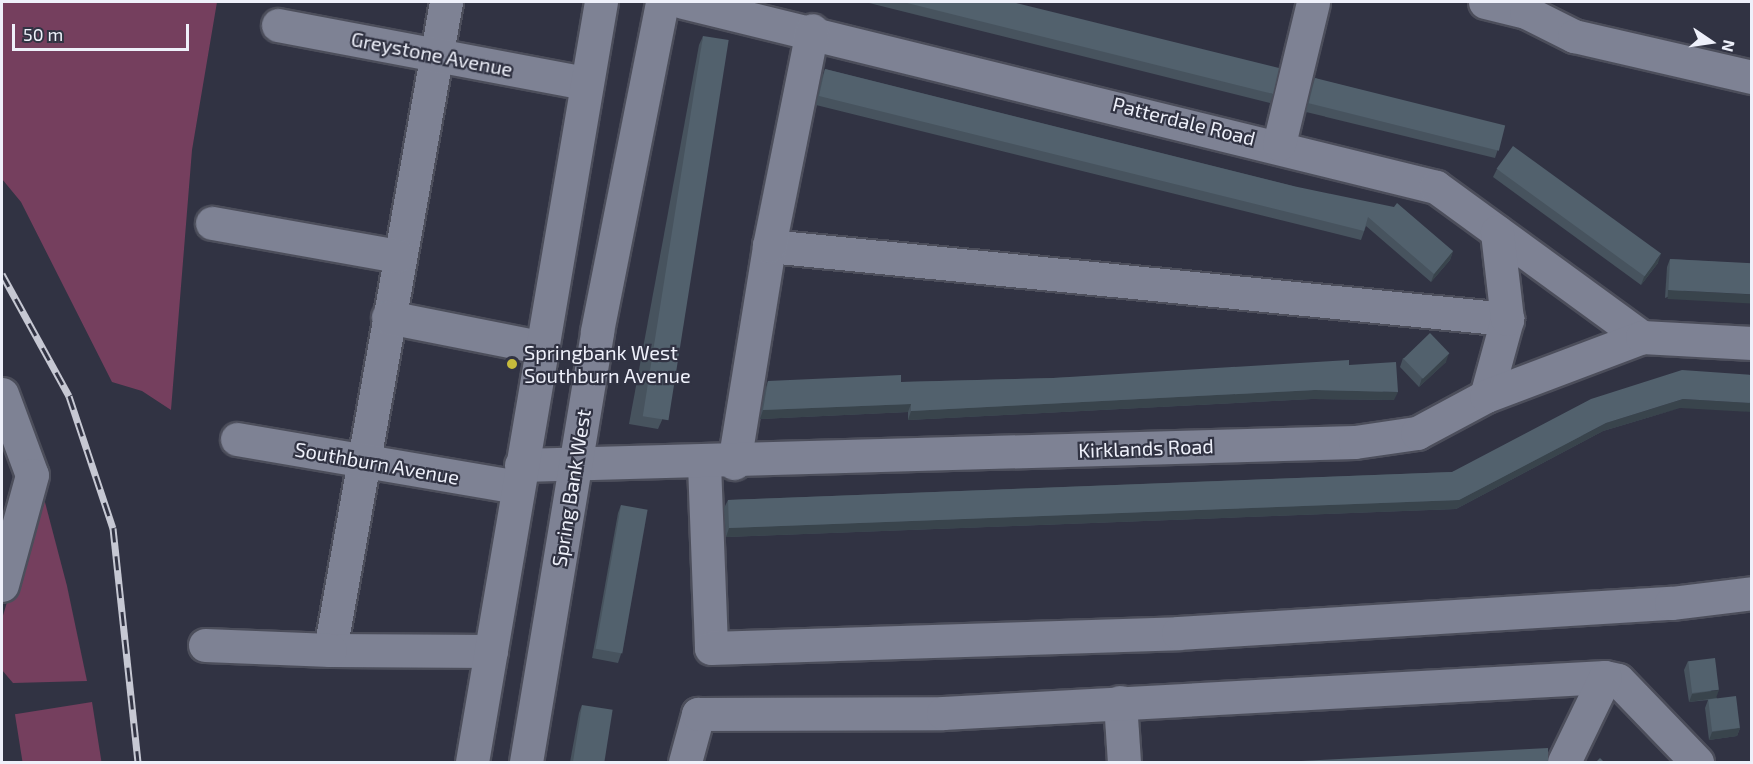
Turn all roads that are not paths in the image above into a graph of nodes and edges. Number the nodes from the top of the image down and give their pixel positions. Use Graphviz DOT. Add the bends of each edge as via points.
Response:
graph roads {
  1 [pos="446,2"];
  2 [pos="601,2"];
  3 [pos="662,2"];
  4 [pos="683,2"];
  5 [pos="1313,2"];
  6 [pos="1485,2"];
  7 [pos="801,20"];
  8 [pos="278,25"];
  9 [pos="437,55"];
  10 [pos="1752,77"];
  11 [pos="585,83"];
  12 [pos="1279,144"];
  13 [pos="212,223"];
  14 [pos="1497,232"];
  15 [pos="769,246"];
  16 [pos="397,256"];
  17 [pos="388,317"];
  18 [pos="1508,319"];
  19 [pos="1642,337"];
  20 [pos="1752,343"];
  21 [pos="539,347"];
  22 [pos="2,394"];
  23 [pos="1486,396"];
  24 [pos="237,438"];
  25 [pos="366,461"];
  26 [pos="719,464"];
  27 [pos="573,467"];
  28 [pos="519,476"];
  29 [pos="2,585"];
  30 [pos="1752,593"];
  31 [pos="205,645"];
  32 [pos="330,650"];
  33 [pos="491,651"];
  34 [pos="1605,677"];
  35 [pos="1120,702"];
  36 [pos="472,762"];
  37 [pos="526,762"];
  38 [pos="685,762"];
  39 [pos="1124,762"];
  40 [pos="1564,762"];
  41 [pos="1697,762"];
  1 -- 9 [label="street"];
  2 -- 11 [label="street"];
  3 -- 27 [label="street, Spring Bank West"];
  4 -- 7 [label="street, Patterdale Road"];
  5 -- 12 [label="street"];
  6 -- 10 [label="street" via="1526,12 1574,36"];
  7 -- 12 [label="street, Patterdale Road"];
  7 -- 15 [label="street"];
  8 -- 9 [label="street, Greystone Avenue"];
  9 -- 11 [label="street, Greystone Avenue"];
  9 -- 16 [label="street"];
  11 -- 21 [label="street"];
  12 -- 14 [label="street, Patterdale Road" via="1436,187"];
  13 -- 16 [label="street"];
  14 -- 18 [label="street"];
  14 -- 19 [label="street, Patterdale Road"];
  15 -- 18 [label="street"];
  15 -- 26 [label="street"];
  16 -- 17 [label="street"];
  17 -- 21 [label="street"];
  17 -- 25 [label="street"];
  18 -- 23 [label="street"];
  19 -- 20 [label="street, Kirklands Road"];
  19 -- 23 [label="street, Kirklands Road"];
  21 -- 28 [label="street"];
  22 -- 29 [label="street" via="32,475"];
  23 -- 26 [label="street, Kirklands Road" via="1417,433 1354,442"];
  24 -- 25 [label="street, Southburn Avenue"];
  25 -- 28 [label="street, Southburn Avenue"];
  25 -- 32 [label="street"];
  26 -- 27 [label="street, Kirklands Road"];
  26 -- 30 [label="street" via="711,648 1178,633 1671,603"];
  27 -- 28 [label="street, Kirklands Road"];
  27 -- 37 [label="street, Spring Bank West"];
  28 -- 33 [label="street"];
  31 -- 32 [label="street"];
  32 -- 33 [label="street"];
  33 -- 36 [label="street"];
  34 -- 35 [label="street"];
  34 -- 40 [label="street"];
  34 -- 41 [label="street" via="1618,680"];
  35 -- 38 [label="street" via="943,713 698,714"];
  35 -- 39 [label="street"];
}
